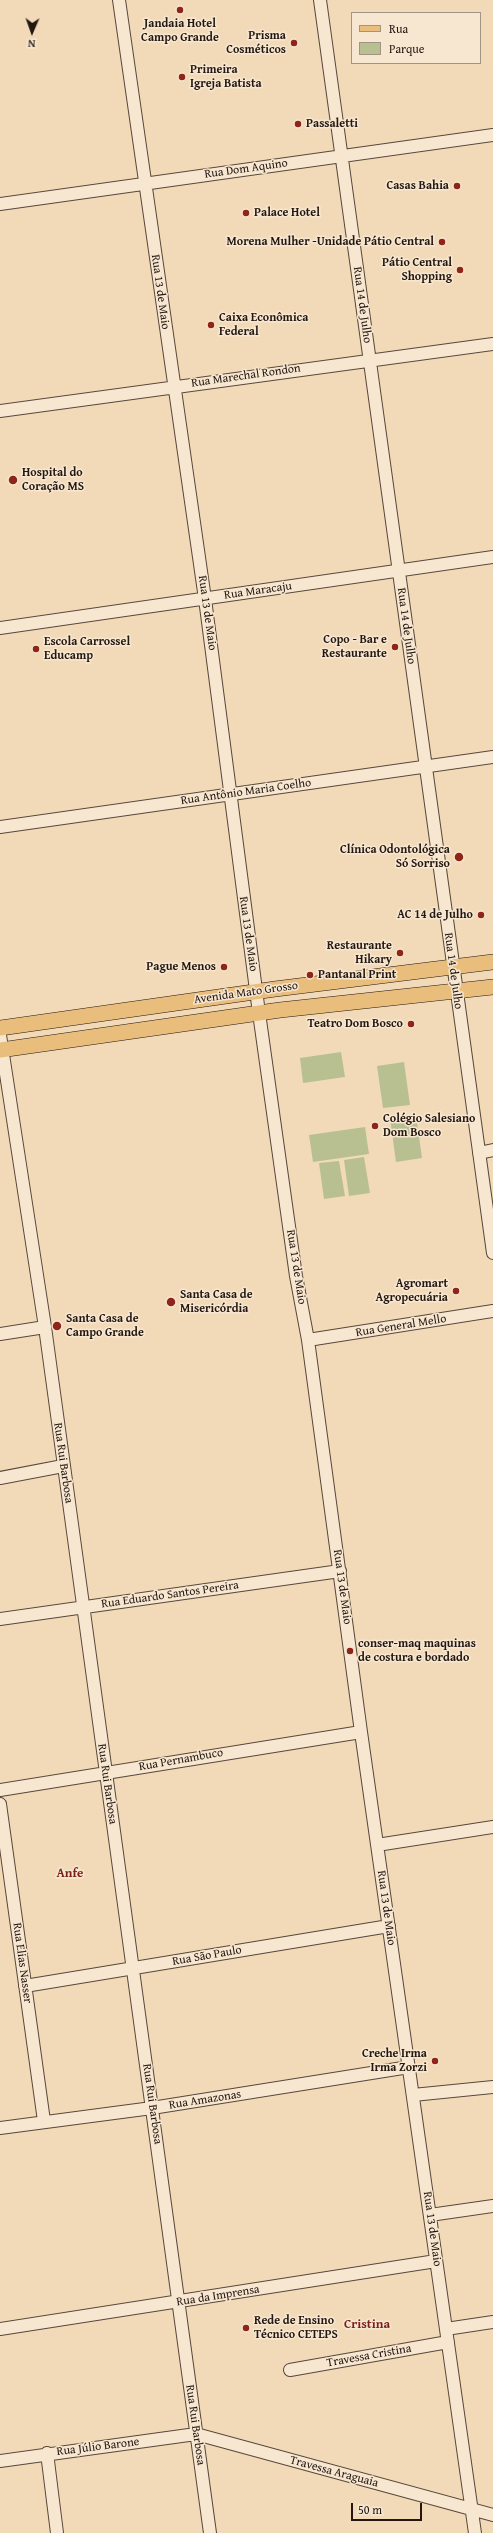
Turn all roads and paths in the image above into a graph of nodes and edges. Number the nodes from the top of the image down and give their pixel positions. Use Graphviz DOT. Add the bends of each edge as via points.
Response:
graph roads {
  1 [pos="119,0"];
  2 [pos="320,0"];
  3 [pos="493,135"];
  4 [pos="342,156"];
  5 [pos="145,184"];
  6 [pos="0,204"];
  7 [pos="493,344"];
  8 [pos="369,359"];
  9 [pos="174,387"];
  10 [pos="0,411"];
  11 [pos="493,557"];
  12 [pos="398,570"];
  13 [pos="205,599"];
  14 [pos="0,628"];
  15 [pos="493,757"];
  16 [pos="425,766"];
  17 [pos="230,794"];
  18 [pos="0,827"];
  19 [pos="493,962"];
  20 [pos="453,968"];
  21 [pos="493,987"];
  22 [pos="256,992"];
  23 [pos="456,992"];
  24 [pos="259,1013"];
  25 [pos="0,1028"];
  26 [pos="1,1045"];
  27 [pos="493,1150"];
  28 [pos="478,1153"];
  29 [pos="493,1253"];
  30 [pos="493,1311"];
  31 [pos="45,1327"];
  32 [pos="0,1334"];
  33 [pos="308,1340"];
  34 [pos="64,1466"];
  35 [pos="0,1478"];
  36 [pos="340,1571"];
  37 [pos="83,1608"];
  38 [pos="0,1619"];
  39 [pos="361,1732"];
  40 [pos="105,1774"];
  41 [pos="0,1790"];
  42 [pos="0,1804"];
  43 [pos="493,1826"];
  44 [pos="378,1846"];
  45 [pos="389,1926"];
  46 [pos="132,1970"];
  47 [pos="25,1986"];
  48 [pos="409,2067"];
  49 [pos="493,2087"];
  50 [pos="413,2095"];
  51 [pos="152,2108"];
  52 [pos="44,2121"];
  53 [pos="0,2128"];
  54 [pos="493,2206"];
  55 [pos="430,2215"];
  56 [pos="436,2261"];
  57 [pos="179,2303"];
  58 [pos="493,2322"];
  59 [pos="0,2329"];
  60 [pos="446,2329"];
  61 [pos="448,2342"];
  62 [pos="290,2370"];
  63 [pos="196,2434"];
  64 [pos="47,2453"];
  65 [pos="0,2461"];
  66 [pos="472,2510"];
  67 [pos="493,2515"];
  68 [pos="57,2533"];
  69 [pos="210,2533"];
  70 [pos="475,2533"];
  1 -- 5 [label="street, Rua 13 de Maio"];
  2 -- 4 [label="street, Rua 14 de Julho"];
  3 -- 4 [label="street, Rua Dom Aquino"];
  4 -- 5 [label="street, Rua Dom Aquino"];
  4 -- 8 [label="street, Rua 14 de Julho"];
  5 -- 6 [label="street, Rua Dom Aquino"];
  5 -- 9 [label="street, Rua 13 de Maio"];
  7 -- 8 [label="street, Rua Marechal Rondon"];
  8 -- 9 [label="street, Rua Marechal Rondon"];
  8 -- 12 [label="street, Rua 14 de Julho"];
  9 -- 10 [label="street, Rua Marechal Rondon"];
  9 -- 13 [label="street, Rua 13 de Maio"];
  11 -- 12 [label="street, Rua Maracaju"];
  12 -- 13 [label="street, Rua Maracaju"];
  12 -- 16 [label="street, Rua 14 de Julho"];
  13 -- 14 [label="street, Rua Maracaju"];
  13 -- 17 [label="street, Rua 13 de Maio"];
  15 -- 16 [label="street, Rua Antônio Maria Coelho"];
  16 -- 17 [label="street, Rua Antônio Maria Coelho"];
  16 -- 20 [label="street, Rua 14 de Julho"];
  17 -- 18 [label="street, Rua Antônio Maria Coelho"];
  17 -- 22 [label="street, Rua 13 de Maio"];
  19 -- 20 [label="main road, Avenida Mato Grosso"];
  20 -- 22 [label="main road, Avenida Mato Grosso"];
  20 -- 23 [label="street, Rua 14 de Julho"];
  21 -- 23 [label="main road, Avenida Mato Grosso"];
  22 -- 24 [label="street, Rua 13 de Maio"];
  22 -- 25 [label="main road, Avenida Mato Grosso"];
  23 -- 24 [label="main road, Avenida Mato Grosso"];
  23 -- 28 [label="street, Rua 14 de Julho"];
  24 -- 26 [label="main road, Avenida Mato Grosso"];
  24 -- 33 [label="street, Rua 13 de Maio" via="296,1276"];
  26 -- 31 [label="street, Rua Rui Barbosa"];
  27 -- 28 [label="street"];
  28 -- 29 [label="street, Rua 14 de Julho"];
  30 -- 33 [label="street, Rua General Mello"];
  31 -- 32 [label="street"];
  31 -- 34 [label="street, Rua Rui Barbosa"];
  33 -- 36 [label="street, Rua 13 de Maio"];
  34 -- 35 [label="street"];
  34 -- 37 [label="street, Rua Rui Barbosa"];
  36 -- 37 [label="street, Rua Eduardo Santos Pereira"];
  36 -- 39 [label="street, Rua 13 de Maio"];
  37 -- 38 [label="street, Rua Eduardo Santos Pereira"];
  37 -- 40 [label="street, Rua Rui Barbosa"];
  39 -- 40 [label="street, Rua Pernambuco"];
  39 -- 44 [label="street, Rua 13 de Maio"];
  40 -- 41 [label="street, Rua Pernambuco"];
  40 -- 46 [label="street, Rua Rui Barbosa"];
  42 -- 47 [label="street, Rua Elias Nasser"];
  43 -- 44 [label="street"];
  44 -- 45 [label="street, Rua 13 de Maio"];
  45 -- 46 [label="street, Rua São Paulo"];
  45 -- 48 [label="street, Rua 13 de Maio"];
  46 -- 47 [label="street, Rua São Paulo"];
  46 -- 51 [label="street, Rua Rui Barbosa"];
  47 -- 52 [label="street, Rua Elias Nasser"];
  48 -- 50 [label="street, Rua 13 de Maio"];
  48 -- 51 [label="street, Rua Amazonas"];
  49 -- 50 [label="street"];
  50 -- 55 [label="street, Rua 13 de Maio"];
  51 -- 52 [label="street, Rua Amazonas"];
  51 -- 57 [label="street, Rua Rui Barbosa"];
  52 -- 53 [label="street, Rua Amazonas"];
  54 -- 55 [label="street"];
  55 -- 56 [label="street, Rua 13 de Maio"];
  56 -- 57 [label="street, Rua da Imprensa"];
  56 -- 60 [label="street, Rua 13 de Maio"];
  57 -- 59 [label="street, Rua da Imprensa"];
  57 -- 63 [label="street, Rua Rui Barbosa"];
  58 -- 60 [label="street"];
  60 -- 61 [label="street, Rua 13 de Maio"];
  61 -- 62 [label="street, Travessa Cristina"];
  61 -- 66 [label="street, Rua 13 de Maio"];
  63 -- 64 [label="street, Rua Júlio Barone"];
  63 -- 66 [label="street, Travessa Araguaia"];
  63 -- 69 [label="street, Rua Rui Barbosa"];
  64 -- 65 [label="street, Rua Júlio Barone"];
  64 -- 68 [label="street"];
  66 -- 67 [label="street, Travessa Araguaia"];
  66 -- 70 [label="street, Rua 13 de Maio"];
}
